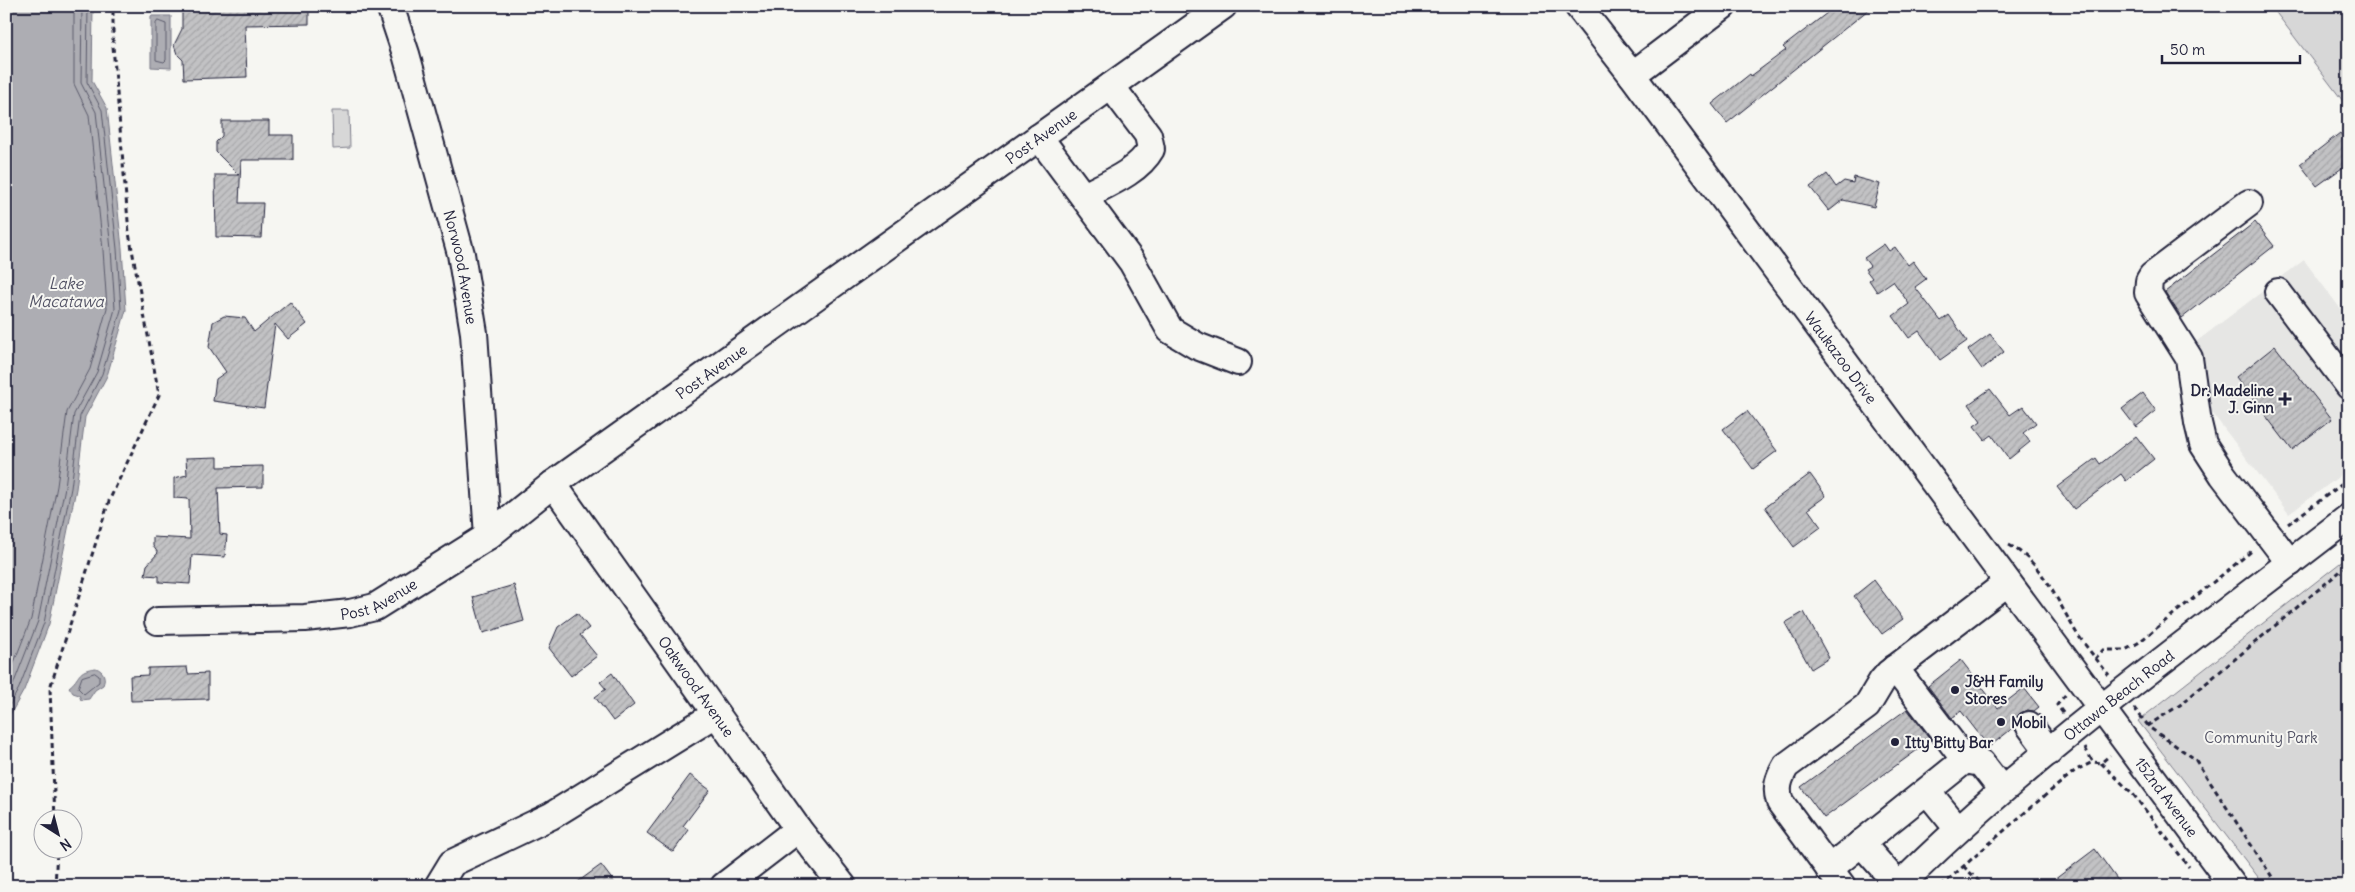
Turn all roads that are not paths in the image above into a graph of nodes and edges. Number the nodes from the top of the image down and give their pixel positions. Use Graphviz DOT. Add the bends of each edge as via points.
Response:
graph roads {
  1 [pos="390,6"];
  2 [pos="1223,6"];
  3 [pos="1578,6"];
  4 [pos="1723,6"];
  5 [pos="1632,75"];
  6 [pos="1111,86"];
  7 [pos="1039,137"];
  8 [pos="1084,196"];
  9 [pos="2249,202"];
  10 [pos="2278,292"];
  11 [pos="1238,362"];
  12 [pos="2349,386"];
  13 [pos="553,484"];
  14 [pos="2349,517"];
  15 [pos="488,536"];
  16 [pos="2290,562"];
  17 [pos="2007,583"];
  18 [pos="158,621"];
  19 [pos="1895,668"];
  20 [pos="2101,709"];
  21 [pos="716,714"];
  22 [pos="2029,725"];
  23 [pos="2049,752"];
  24 [pos="1965,760"];
  25 [pos="2002,790"];
  26 [pos="1927,791"];
  27 [pos="798,829"];
  28 [pos="1958,829"];
  29 [pos="1861,843"];
  30 [pos="1835,877"];
  31 [pos="438,886"];
  32 [pos="724,886"];
  33 [pos="843,886"];
  34 [pos="1899,886"];
  35 [pos="2233,886"];
  1 -- 15 [label="street, Norwood Avenue" via="461,254 474,333"];
  2 -- 6 [label="street, Post Avenue"];
  3 -- 5 [label="street, Waukazoo Drive"];
  4 -- 5 [label="street"];
  5 -- 17 [label="street, Waukazoo Drive"];
  6 -- 7 [label="street, Post Avenue"];
  6 -- 8 [label="street" via="1148,135 1151,148 1146,158 1131,170"];
  7 -- 8 [label="street"];
  7 -- 13 [label="street, Post Avenue"];
  8 -- 11 [label="street" via="1132,262 1170,330 1197,346"];
  9 -- 16 [label="street" via="2152,276 2148,281 2148,293 2189,358 2203,444"];
  10 -- 12 [label="street"];
  13 -- 15 [label="street, Post Avenue"];
  13 -- 21 [label="street, Oakwood Avenue"];
  14 -- 16 [label="street, Ottawa Beach Road"];
  15 -- 18 [label="street, Post Avenue" via="375,607 305,618"];
  16 -- 20 [label="street, Ottawa Beach Road"];
  17 -- 19 [label="street"];
  17 -- 20 [label="street, Waukazoo Drive"];
  19 -- 24 [label="street"];
  19 -- 30 [label="street" via="1882,680 1868,706 1786,766 1780,775 1777,794 1780,802"];
  20 -- 23 [label="street, Ottawa Beach Road"];
  20 -- 35 [label="street, 152nd Avenue"];
  21 -- 27 [label="street, Oakwood Avenue"];
  21 -- 31 [label="street" via="551,816 452,863"];
  22 -- 23 [label="street"];
  23 -- 25 [label="street, Ottawa Beach Road"];
  24 -- 25 [label="street" via="1981,763"];
  24 -- 26 [label="street"];
  25 -- 28 [label="street, Ottawa Beach Road"];
  26 -- 28 [label="street"];
  26 -- 29 [label="street"];
  27 -- 32 [label="street"];
  27 -- 33 [label="street, Oakwood Avenue"];
  28 -- 34 [label="street, Ottawa Beach Road"];
  29 -- 30 [label="street"];
  29 -- 34 [label="street"];
}
